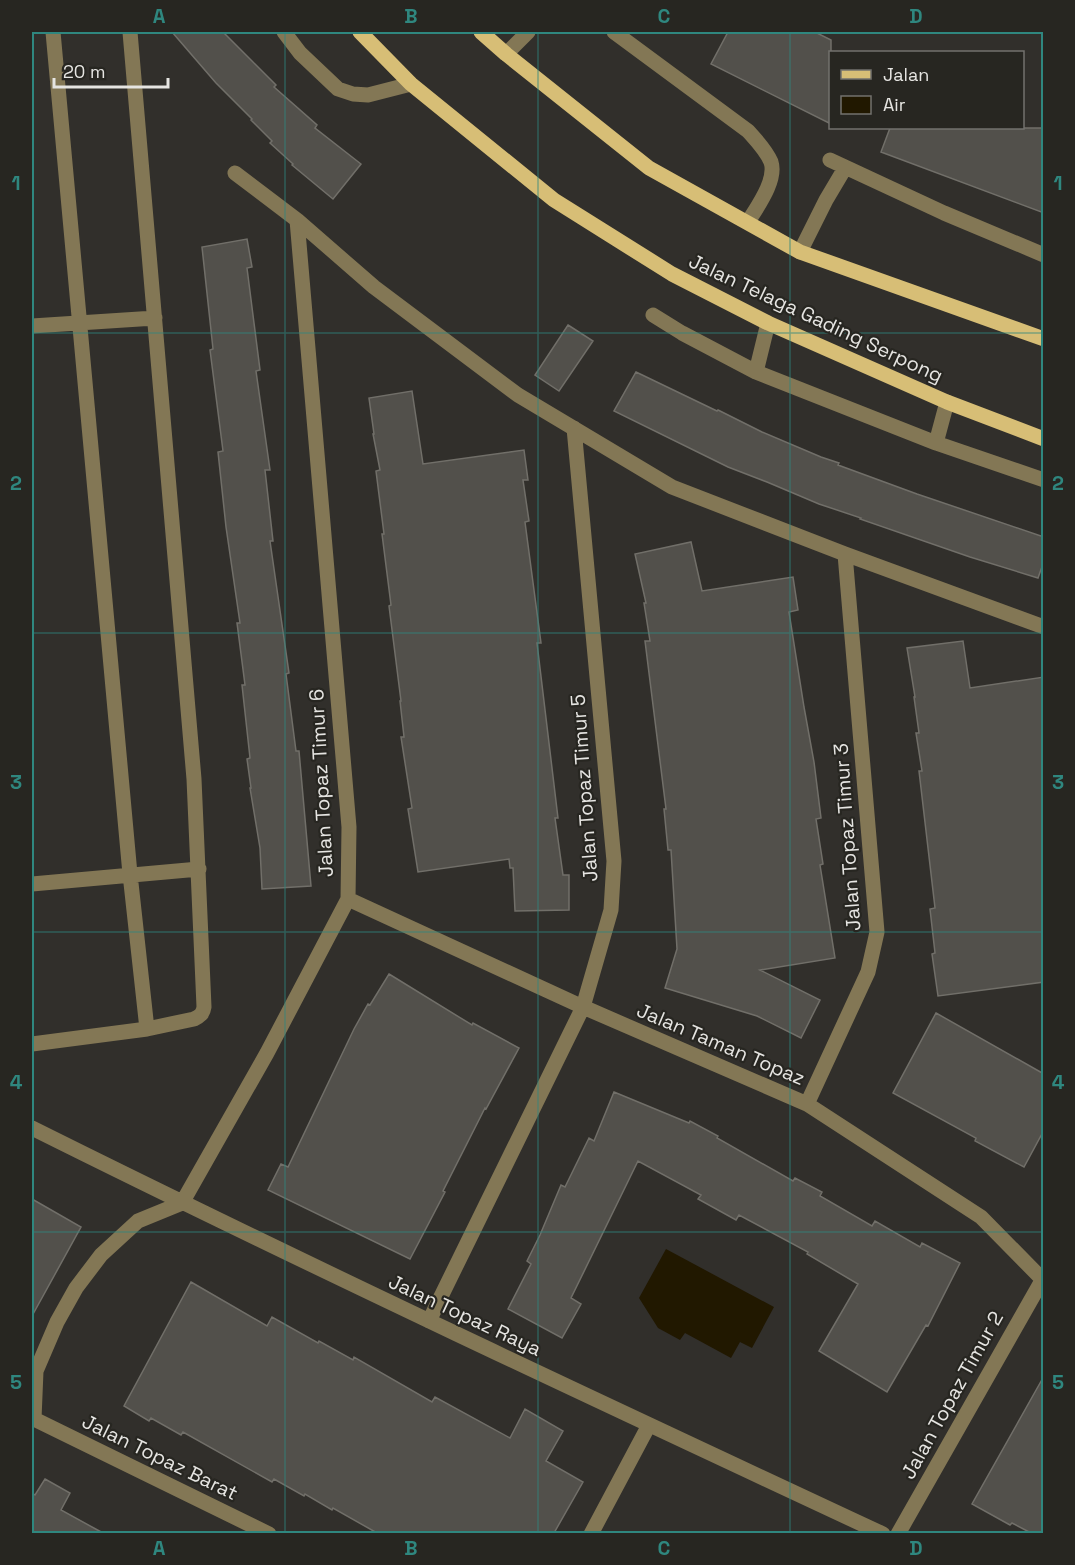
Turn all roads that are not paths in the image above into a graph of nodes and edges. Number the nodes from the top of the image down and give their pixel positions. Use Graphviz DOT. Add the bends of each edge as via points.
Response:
graph roads {
  1 [pos="53,32"];
  2 [pos="130,32"];
  3 [pos="284,32"];
  4 [pos="360,32"];
  5 [pos="481,32"];
  6 [pos="528,32"];
  7 [pos="614,32"];
  8 [pos="506,54"];
  9 [pos="411,84"];
  10 [pos="830,160"];
  11 [pos="844,168"];
  12 [pos="235,173"];
  13 [pos="297,220"];
  14 [pos="748,222"];
  15 [pos="800,252"];
  16 [pos="1044,255"];
  17 [pos="653,315"];
  18 [pos="155,318"];
  19 [pos="80,323"];
  20 [pos="768,323"];
  21 [pos="32,326"];
  22 [pos="1044,339"];
  23 [pos="756,372"];
  24 [pos="947,402"];
  25 [pos="574,428"];
  26 [pos="1044,439"];
  27 [pos="936,443"];
  28 [pos="1044,480"];
  29 [pos="845,554"];
  30 [pos="1044,627"];
  31 [pos="199,868"];
  32 [pos="130,874"];
  33 [pos="32,884"];
  34 [pos="348,899"];
  35 [pos="583,1007"];
  36 [pos="147,1029"];
  37 [pos="32,1044"];
  38 [pos="807,1104"];
  39 [pos="32,1128"];
  40 [pos="183,1203"];
  41 [pos="1043,1279"];
  42 [pos="429,1321"];
  43 [pos="33,1418"];
  44 [pos="649,1425"];
  45 [pos="269,1533"];
  46 [pos="591,1533"];
  47 [pos="883,1533"];
  48 [pos="898,1533"];
  1 -- 19 [label="street"];
  2 -- 18 [label="street"];
  3 -- 9 [label="street" via="338,89 368,95"];
  4 -- 9 [label="main road, Jalan Telaga Gading Serpong"];
  5 -- 8 [label="main road"];
  6 -- 8 [label="street"];
  7 -- 14 [label="street" via="748,131 765,152 771,163 768,188"];
  8 -- 14 [label="main road" via="649,168"];
  9 -- 20 [label="main road, Jalan Telaga Gading Serpong" via="554,200 672,274"];
  10 -- 11 [label="street"];
  11 -- 15 [label="street"];
  11 -- 16 [label="street"];
  12 -- 13 [label="street"];
  13 -- 25 [label="street" via="374,287 518,395"];
  13 -- 34 [label="street, Jalan Topaz Timur 6" via="349,827"];
  14 -- 15 [label="main road"];
  15 -- 22 [label="main road"];
  17 -- 23 [label="street"];
  18 -- 19 [label="street"];
  18 -- 31 [label="street"];
  19 -- 21 [label="street"];
  19 -- 32 [label="street"];
  20 -- 23 [label="street"];
  20 -- 24 [label="main road, Jalan Telaga Gading Serpong"];
  23 -- 27 [label="street"];
  24 -- 26 [label="main road, Jalan Telaga Gading Serpong"];
  24 -- 27 [label="street"];
  25 -- 29 [label="street" via="672,487"];
  25 -- 35 [label="street, Jalan Topaz Timur 5" via="614,861 611,910"];
  27 -- 28 [label="street"];
  29 -- 30 [label="street"];
  29 -- 38 [label="street, Jalan Topaz Timur 3" via="877,932 868,972"];
  31 -- 32 [label="street"];
  31 -- 36 [label="street" via="203,1012 194,1019"];
  32 -- 33 [label="street"];
  32 -- 36 [label="street"];
  34 -- 35 [label="street, Jalan Taman Topaz"];
  34 -- 40 [label="street, Jalan Topaz Timur 6"];
  35 -- 38 [label="street, Jalan Taman Topaz"];
  35 -- 42 [label="street, Jalan Topaz Timur 5"];
  36 -- 37 [label="street"];
  38 -- 41 [label="street, Jalan Taman Topaz" via="981,1217"];
  39 -- 40 [label="street, Jalan Topaz Raya"];
  40 -- 42 [label="street, Jalan Topaz Raya"];
  40 -- 43 [label="street" via="138,1221 100,1255 76,1288 36,1371"];
  41 -- 48 [label="street, Jalan Topaz Timur 2"];
  42 -- 44 [label="street, Jalan Topaz Raya"];
  43 -- 45 [label="street, Jalan Topaz Barat"];
  44 -- 46 [label="street"];
  44 -- 47 [label="street, Jalan Topaz Raya"];
}
